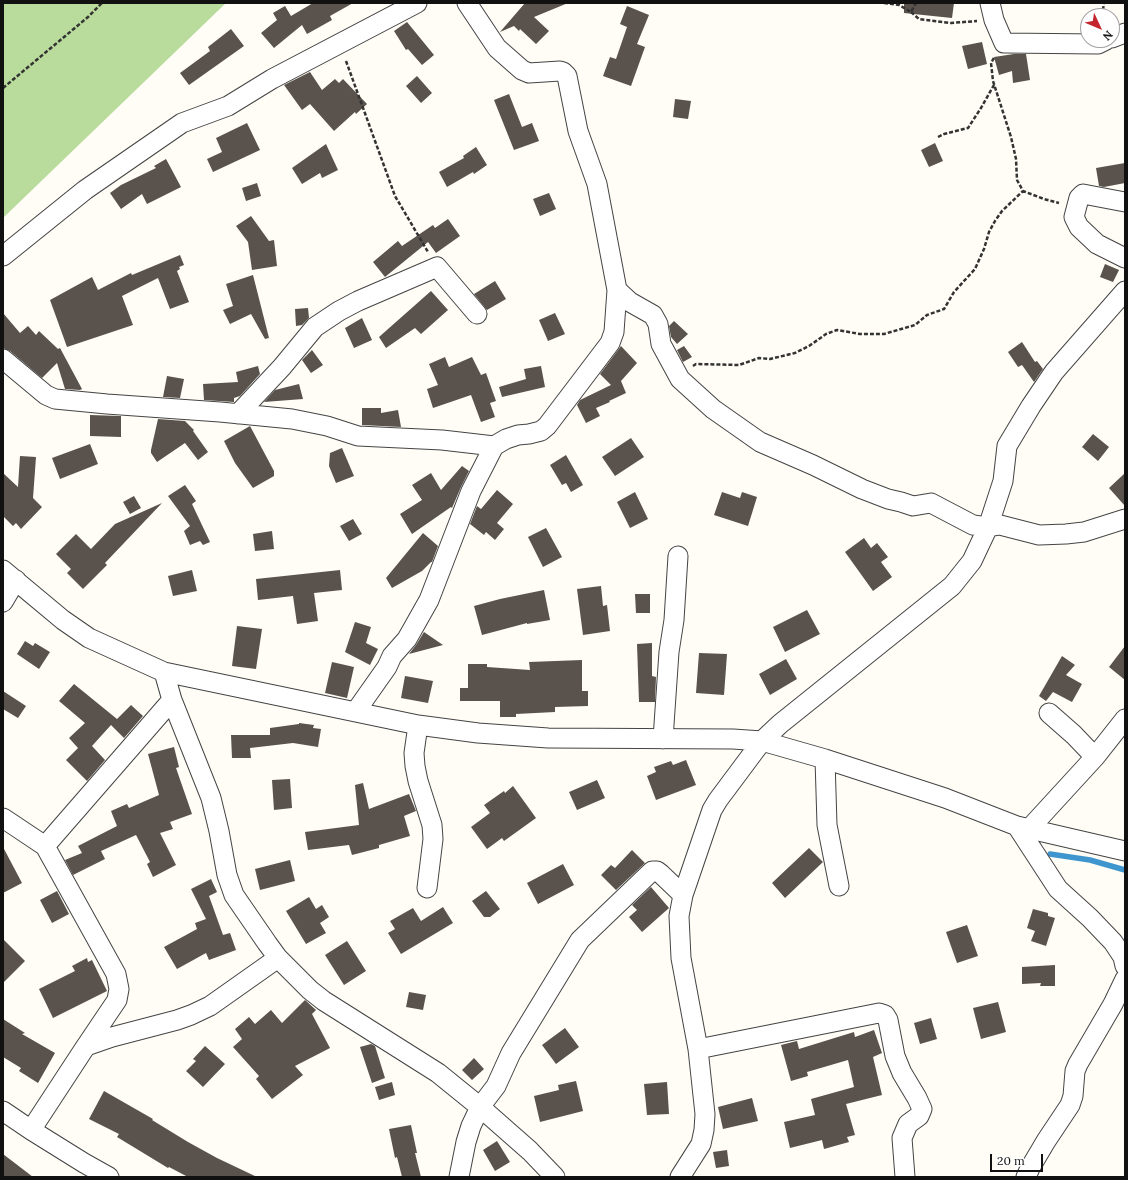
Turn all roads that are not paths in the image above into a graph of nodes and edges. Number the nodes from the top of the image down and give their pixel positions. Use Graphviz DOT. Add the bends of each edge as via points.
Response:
graph roads {
  1 [pos="417,3"];
  2 [pos="467,3"];
  3 [pos="992,11"];
  4 [pos="1080,44"];
  5 [pos="1125,202"];
  6 [pos="3,256"];
  7 [pos="1125,258"];
  8 [pos="617,290"];
  9 [pos="1125,291"];
  10 [pos="477,314"];
  11 [pos="3,359"];
  12 [pos="238,414"];
  13 [pos="494,446"];
  14 [pos="1125,519"];
  15 [pos="988,527"];
  16 [pos="678,556"];
  17 [pos="9,575"];
  18 [pos="3,602"];
  19 [pos="164,672"];
  20 [pos="172,700"];
  21 [pos="356,711"];
  22 [pos="1049,713"];
  23 [pos="1125,719"];
  24 [pos="418,725"];
  25 [pos="663,739"];
  26 [pos="762,741"];
  27 [pos="1095,757"];
  28 [pos="825,759"];
  29 [pos="3,818"];
  30 [pos="1023,827"];
  31 [pos="45,846"];
  32 [pos="1125,851"];
  33 [pos="839,886"];
  34 [pos="428,888"];
  35 [pos="683,895"];
  36 [pos="278,958"];
  37 [pos="1125,966"];
  38 [pos="1125,979"];
  39 [pos="86,1046"];
  40 [pos="698,1049"];
  41 [pos="480,1107"];
  42 [pos="3,1111"];
  43 [pos="31,1130"];
  44 [pos="109,1177"];
  45 [pos="459,1177"];
  46 [pos="556,1177"];
  47 [pos="680,1177"];
  48 [pos="905,1177"];
  49 [pos="1026,1177"];
  1 -- 6 [label="street" via="272,79 228,106 182,123 85,190"];
  2 -- 8 [label="street" via="497,48 522,70 528,73 560,71 567,76 578,131 597,184"];
  3 -- 4 [label="street" via="1004,42"];
  5 -- 7 [label="street" via="1083,194 1079,198 1074,217 1097,244"];
  8 -- 13 [label="street" via="614,332 610,343 547,426 541,431 518,435"];
  8 -- 15 [label="street" via="630,302 653,315 658,324 661,344 680,379 713,409 760,442 888,499 913,506 931,503 973,525"];
  9 -- 15 [label="street" via="1054,372 1015,432 1007,446 1003,481"];
  10 -- 12 [label="street" via="437,266 358,301 319,324"];
  11 -- 12 [label="street" via="46,395 55,399"];
  12 -- 13 [label="street" via="292,419 358,436 442,440"];
  13 -- 21 [label="street" via="471,491 429,600 407,640 392,656"];
  14 -- 15 [label="street" via="1084,532 1066,534 1040,535 1000,525"];
  15 -- 26 [label="street" via="972,561 952,586"];
  16 -- 25 [label="street"];
  17 -- 18 [label="street"];
  17 -- 19 [label="street" via="89,638"];
  19 -- 20 [label="street"];
  19 -- 21 [label="street"];
  20 -- 31 [label="street"];
  20 -- 36 [label="street" via="212,798 227,875 234,895"];
  21 -- 24 [label="street"];
  22 -- 27 [label="street"];
  23 -- 27 [label="street"];
  24 -- 25 [label="street" via="548,738"];
  24 -- 34 [label="street" via="415,766 432,825 433,839"];
  25 -- 26 [label="street"];
  26 -- 28 [label="street"];
  26 -- 35 [label="street" via="712,810"];
  27 -- 30 [label="street"];
  28 -- 30 [label="street" via="945,798"];
  28 -- 33 [label="street" via="827,825"];
  29 -- 31 [label="street"];
  30 -- 32 [label="street"];
  30 -- 37 [label="street" via="1058,889 1113,942 1123,957"];
  31 -- 39 [label="street" via="116,974 119,989 117,1000"];
  35 -- 40 [label="street" via="679,916 681,958"];
  35 -- 41 [label="street" via="661,874 652,871 580,940 511,1053 496,1086"];
  36 -- 39 [label="street" via="210,1006 191,1015"];
  36 -- 41 [label="street" via="310,990 438,1073"];
  38 -- 49 [label="street" via="1078,1064 1070,1105"];
  39 -- 43 [label="street"];
  40 -- 47 [label="street" via="705,1114 704,1130 701,1144"];
  40 -- 48 [label="street" via="879,1013 885,1015 902,1073 922,1109 919,1116 908,1124 902,1138"];
  41 -- 45 [label="street" via="466,1142"];
  41 -- 46 [label="street"];
  42 -- 43 [label="street"];
  43 -- 44 [label="street"];
}
